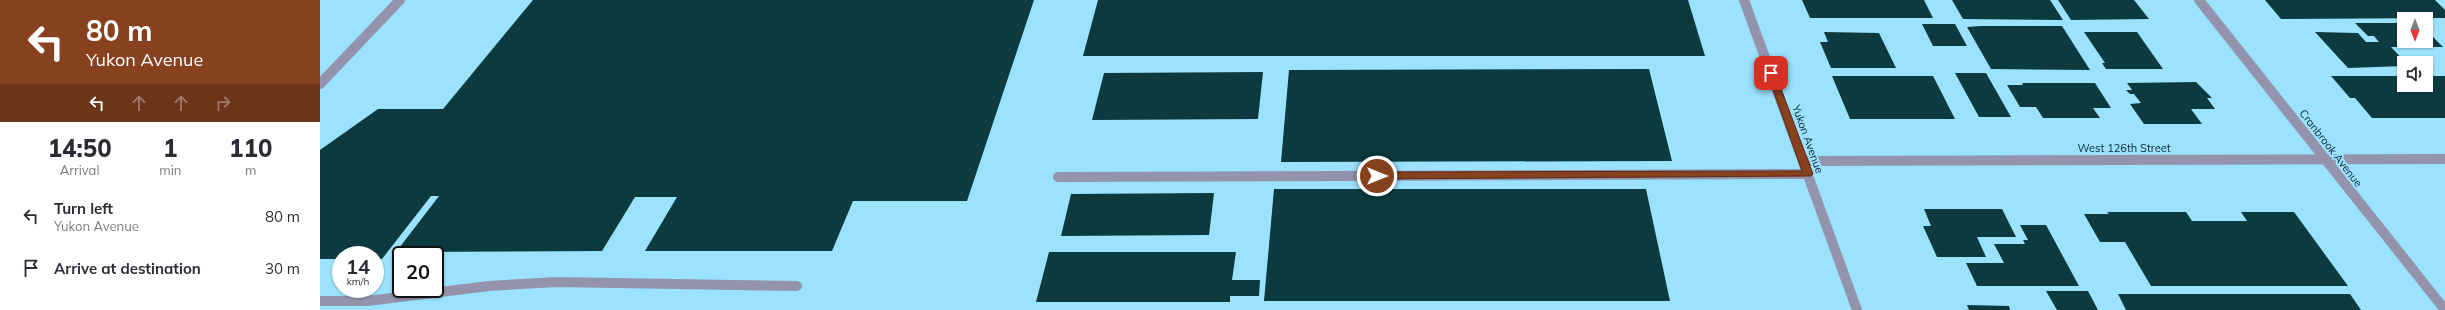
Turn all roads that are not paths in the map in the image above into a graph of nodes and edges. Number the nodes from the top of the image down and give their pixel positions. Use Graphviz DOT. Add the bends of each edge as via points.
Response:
graph roads {
  1 [pos="400,0"];
  2 [pos="1744,0"];
  3 [pos="2199,0"];
  4 [pos="320,84"];
  5 [pos="2325,159"];
  6 [pos="2445,159"];
  7 [pos="1804,161"];
  8 [pos="1808,174"];
  9 [pos="1058,177"];
  10 [pos="797,286"];
  11 [pos="320,302"];
  12 [pos="1857,310"];
  13 [pos="2445,310"];
  1 -- 4 [label="street"];
  2 -- 7 [label="street, Yukon Avenue"];
  3 -- 5 [label="street, Cranbrook Avenue"];
  5 -- 6 [label="street, West 126th Street"];
  5 -- 7 [label="street, West 126th Street"];
  5 -- 13 [label="street, Cranbrook Avenue"];
  7 -- 8 [label="street, Yukon Avenue"];
  8 -- 9 [label="street"];
  8 -- 12 [label="street, Yukon Avenue"];
  10 -- 11 [label="street" via="556,282 489,286 367,301"];
}
